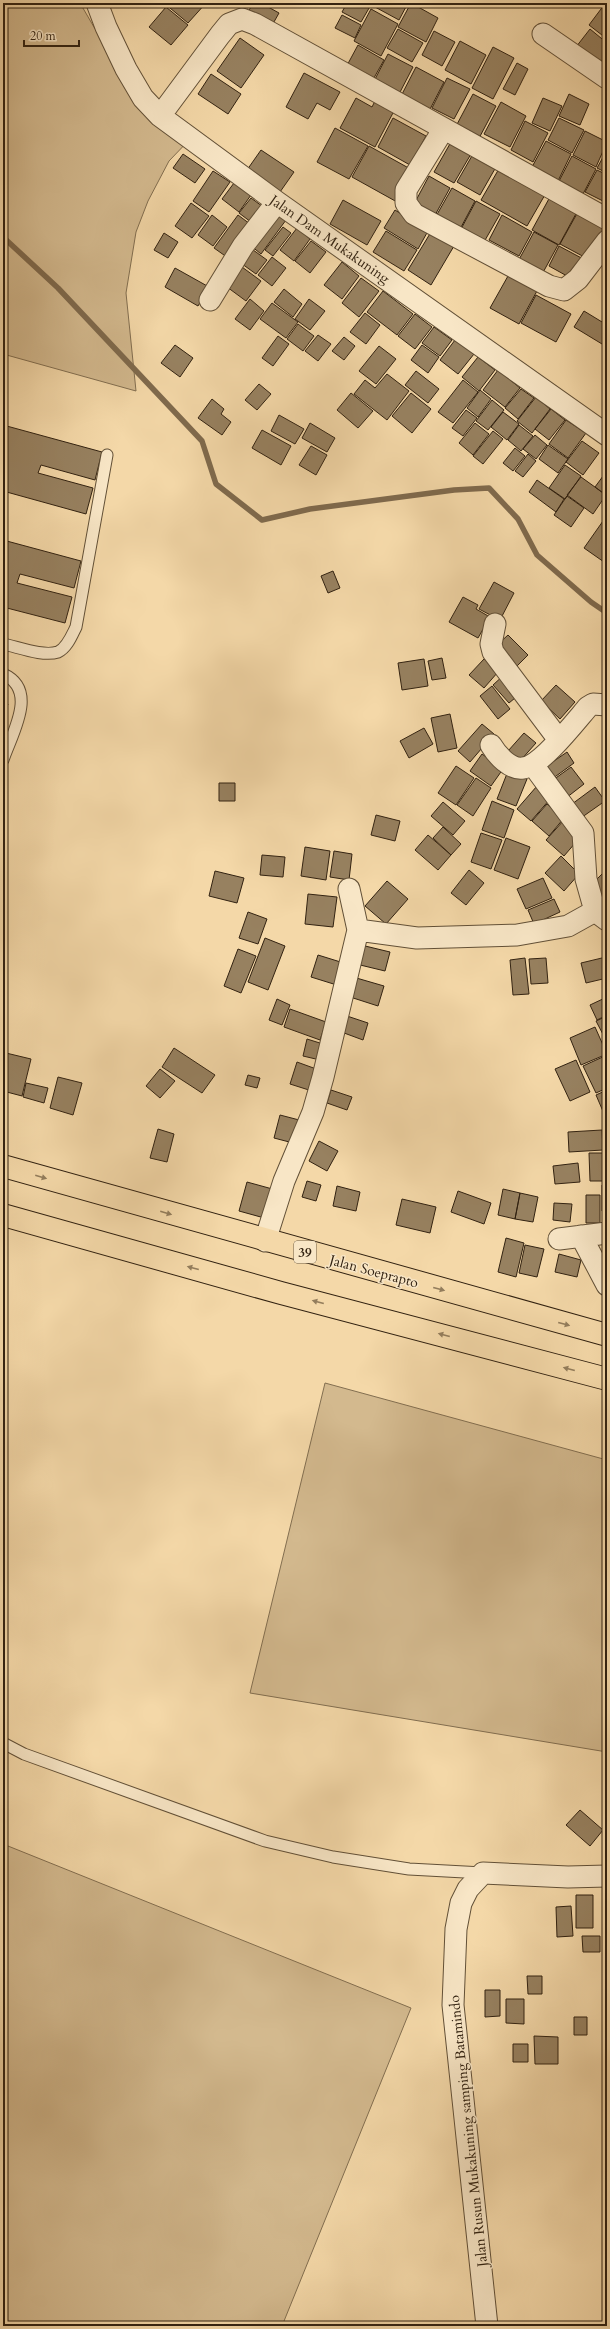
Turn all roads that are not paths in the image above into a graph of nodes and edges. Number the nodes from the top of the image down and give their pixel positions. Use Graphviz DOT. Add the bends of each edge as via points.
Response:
graph roads {
  1 [pos="97,3"];
  2 [pos="543,34"];
  3 [pos="607,78"];
  4 [pos="160,116"];
  5 [pos="443,130"];
  6 [pos="277,202"];
  7 [pos="607,219"];
  8 [pos="607,241"];
  9 [pos="210,300"];
  10 [pos="605,428"];
  11 [pos="107,455"];
  12 [pos="495,624"];
  13 [pos="3,644"];
  14 [pos="3,674"];
  15 [pos="607,705"];
  16 [pos="559,740"];
  17 [pos="491,745"];
  18 [pos="3,760"];
  19 [pos="533,765"];
  20 [pos="349,889"];
  21 [pos="601,915"];
  22 [pos="358,930"];
  23 [pos="3,1166"];
  24 [pos="3,1215"];
  25 [pos="607,1232"];
  26 [pos="581,1236"];
  27 [pos="559,1239"];
  28 [pos="264,1241"];
  29 [pos="607,1285"];
  30 [pos="607,1335"];
  31 [pos="607,1379"];
  32 [pos="3,1743"];
  33 [pos="483,1873"];
  34 [pos="607,1876"];
  35 [pos="488,2326"];
  1 -- 4 [label="street, Jalan Dam Mukakuning" via="126,69 143,98"];
  2 -- 3 [label="street"];
  4 -- 5 [label="street" via="220,35 230,24 242,19"];
  4 -- 6 [label="street, Jalan Dam Mukakuning"];
  5 -- 7 [label="street"];
  5 -- 8 [label="street" via="406,190 406,203 414,214 549,286 564,290 578,279"];
  6 -- 9 [label="street" via="243,246"];
  6 -- 10 [label="street, Jalan Dam Mukakuning"];
  11 -- 13 [label="lane" via="76,627 67,644 59,652 46,653"];
  12 -- 16 [label="street" via="491,644 493,652"];
  14 -- 18 [label="lane" via="18,685 22,692 23,704"];
  15 -- 16 [label="street" via="588,707"];
  16 -- 19 [label="street"];
  17 -- 19 [label="street" via="509,764 521,769"];
  19 -- 21 [label="street" via="583,833 586,878"];
  20 -- 22 [label="street"];
  21 -- 22 [label="street" via="568,926 517,935 417,938"];
  22 -- 28 [label="street" via="313,1112 284,1181"];
  23 -- 28 [label="highway, Jalan Soeprapto / 39, one-way"];
  31 -- 24 [label="highway, one-way" via="281,1293"];
  25 -- 26 [label="street"];
  26 -- 27 [label="street"];
  26 -- 29 [label="street"];
  28 -- 30 [label="highway, Jalan Soeprapto / 39, one-way"];
  32 -- 33 [label="lane" via="24,1754 264,1841 333,1857 409,1869"];
  33 -- 34 [label="street"];
  33 -- 35 [label="street, Jalan Rusun Mukakuning samping Batamindo" via="468,1889 461,1903 456,1929 453,2005"];
}
